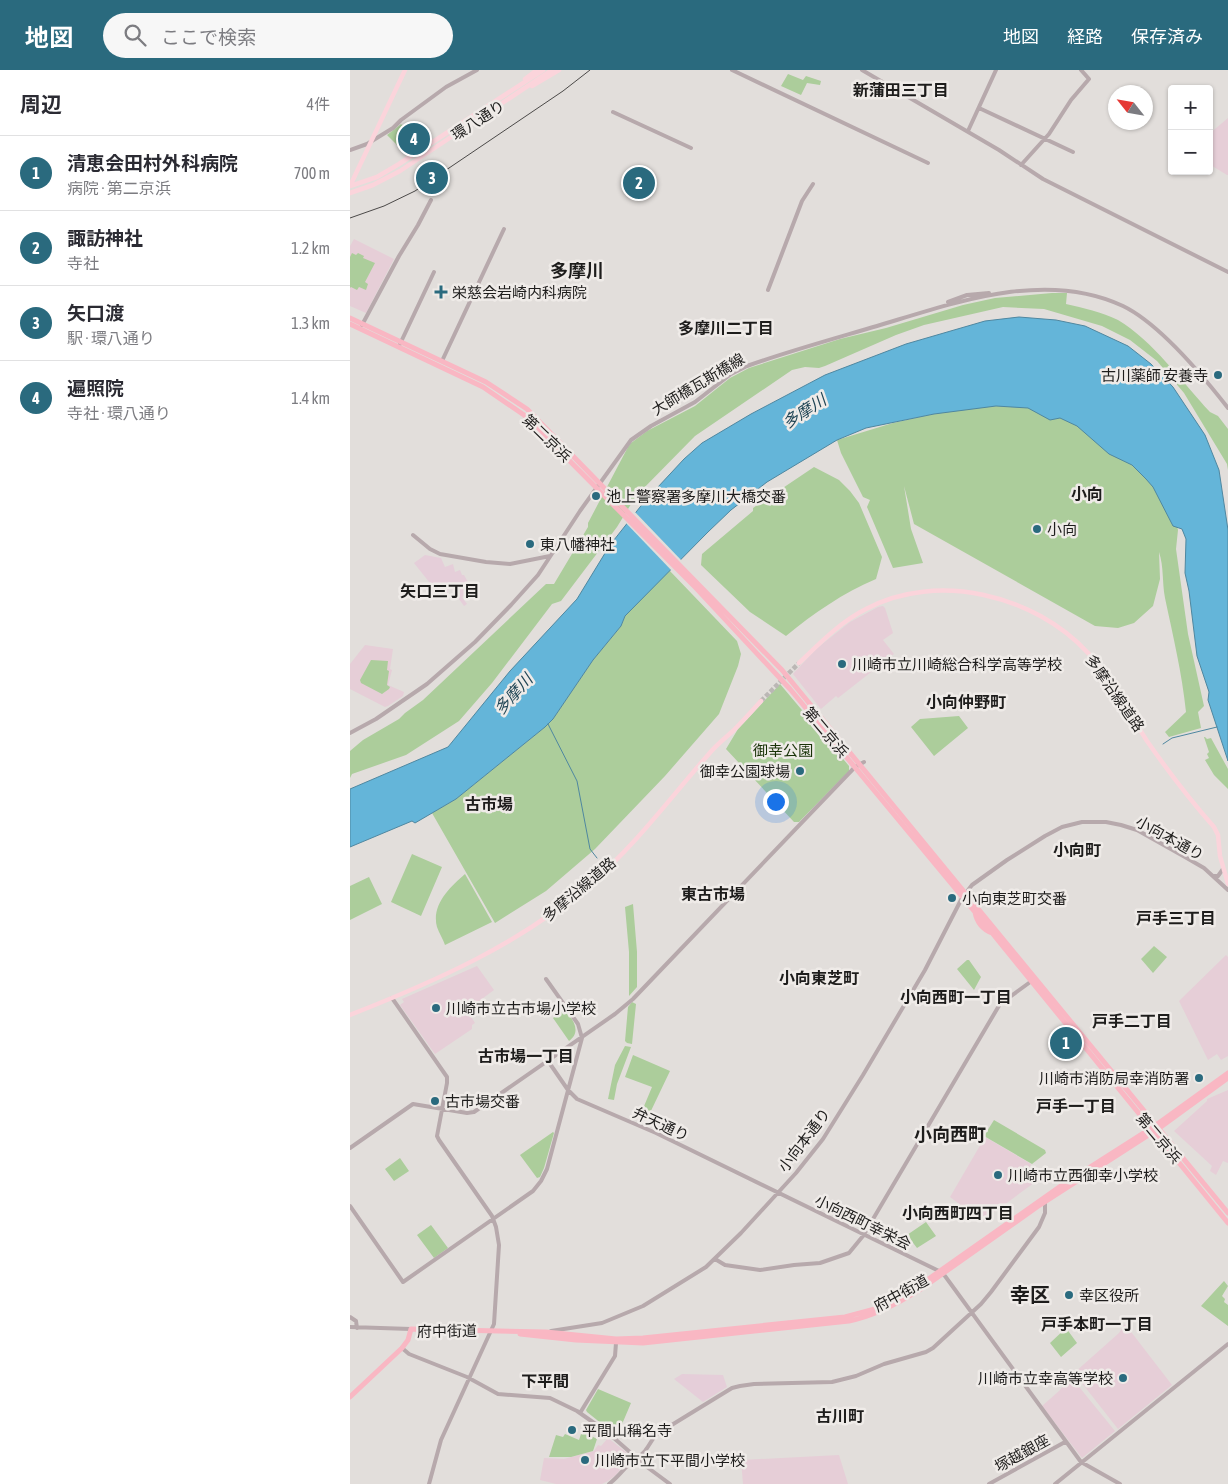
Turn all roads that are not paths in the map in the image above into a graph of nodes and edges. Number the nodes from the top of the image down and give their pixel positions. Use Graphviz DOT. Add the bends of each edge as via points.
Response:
graph roads {
  1 [pos="405,70"];
  2 [pos="477,70"];
  3 [pos="536,70"];
  4 [pos="543,70"];
  5 [pos="552,70"];
  6 [pos="559,70"];
  7 [pos="732,70"];
  8 [pos="862,70"];
  9 [pos="996,70"];
  10 [pos="1081,70"];
  11 [pos="519,89"];
  12 [pos="979,108"];
  13 [pos="613,112"];
  14 [pos="968,132"];
  15 [pos="1044,138"];
  16 [pos="371,140"];
  17 [pos="691,148"];
  18 [pos="350,150"];
  19 [pos="1073,152"];
  20 [pos="928,163"];
  21 [pos="1020,165"];
  22 [pos="813,184"];
  23 [pos="350,186"];
  24 [pos="350,193"];
  25 [pos="431,200"];
  26 [pos="504,229"];
  27 [pos="434,272"];
  28 [pos="1228,272"];
  29 [pos="768,290"];
  30 [pos="350,318"];
  31 [pos="350,324"];
  32 [pos="361,326"];
  33 [pos="400,345"];
  34 [pos="442,361"];
  35 [pos="1228,408"];
  36 [pos="593,479"];
  37 [pos="413,535"];
  38 [pos="550,556"];
  39 [pos="799,663"];
  40 [pos="761,701"];
  41 [pos="350,733"];
  42 [pos="858,766"];
  43 [pos="1223,868"];
  44 [pos="1213,876"];
  45 [pos="1228,884"];
  46 [pos="1228,890"];
  47 [pos="964,895"];
  48 [pos="546,979"];
  49 [pos="1033,980"];
  50 [pos="392,998"];
  51 [pos="350,1015"];
  52 [pos="582,1038"];
  53 [pos="548,1061"];
  54 [pos="1228,1073"];
  55 [pos="1228,1078"];
  56 [pos="568,1090"];
  57 [pos="443,1109"];
  58 [pos="1155,1128"];
  59 [pos="350,1148"];
  60 [pos="778,1193"];
  61 [pos="1045,1199"];
  62 [pos="350,1206"];
  63 [pos="1228,1213"];
  64 [pos="493,1219"];
  65 [pos="1228,1223"];
  66 [pos="864,1234"];
  67 [pos="715,1259"];
  68 [pos="941,1272"];
  69 [pos="971,1313"];
  70 [pos="350,1317"];
  71 [pos="591,1326"];
  72 [pos="350,1328"];
  73 [pos="357,1328"];
  74 [pos="411,1330"];
  75 [pos="492,1330"];
  76 [pos="512,1332"];
  77 [pos="546,1332"];
  78 [pos="576,1338"];
  79 [pos="616,1343"];
  80 [pos="1228,1344"];
  81 [pos="402,1348"];
  82 [pos="470,1379"];
  83 [pos="350,1397"];
  84 [pos="580,1413"];
  85 [pos="1065,1442"];
  86 [pos="637,1457"];
  87 [pos="1080,1462"];
  88 [pos="429,1484"];
  89 [pos="609,1484"];
  90 [pos="670,1484"];
  91 [pos="989,1484"];
  92 [pos="1055,1484"];
  93 [pos="1120,1484"];
  1 -- 16 [label="main road"];
  2 -- 16 [label="street" via="446,87 393,128"];
  3 -- 11 [label="main road"];
  4 -- 11 [label="main road, 環八通り"];
  5 -- 11 [label="main road, 環八通り"];
  6 -- 11 [label="main road" via="528,89"];
  7 -- 20 [label="street"];
  8 -- 14 [label="street"];
  9 -- 12 [label="street"];
  10 -- 15 [label="street" via="1089,79"];
  11 -- 23 [label="main road, 環八通り" via="390,170"];
  11 -- 24 [label="main road, 環八通り" via="400,171"];
  12 -- 14 [label="street"];
  12 -- 15 [label="street"];
  13 -- 17 [label="street"];
  14 -- 21 [label="street"];
  15 -- 19 [label="street"];
  15 -- 21 [label="street"];
  16 -- 18 [label="street"];
  16 -- 23 [label="main road"];
  21 -- 28 [label="street"];
  22 -- 29 [label="street" via="802,201"];
  25 -- 32 [label="street"];
  26 -- 34 [label="street"];
  27 -- 33 [label="street"];
  30 -- 32 [label="highway, 第二京浜"];
  31 -- 32 [label="highway, 第二京浜"];
  32 -- 33 [label="highway, 第二京浜"];
  33 -- 34 [label="highway, 第二京浜"];
  33 -- 36 [label="highway, 第二京浜" via="499,397 524,415"];
  34 -- 36 [label="highway, 第二京浜" via="486,382 527,409"];
  35 -- 38 [label="street, 大師橋瓦斯橋線" via="1159,332 1124,306 1066,290 967,295 932,309 747,366 731,374 695,402 631,440"];
  36 -- 42 [label="highway, 第二京浜"];
  36 -- 42 [label="highway, 第二京浜" via="796,684"];
  37 -- 38 [label="street" via="438,554 486,562 510,564"];
  38 -- 41 [label="street, 大師橋瓦斯橋線" via="532,583 456,659 427,684"];
  39 -- 43 [label="main road, 多摩沿線道路" via="861,612 902,596 937,591 959,592 1002,600 1030,611 1070,636 1100,668 1180,787 1214,827"];
  40 -- 50 [label="main road, 多摩沿線道路" via="714,748 629,846 580,892 502,946"];
  42 -- 47 [label="highway, 第二京浜"];
  42 -- 52 [label="street" via="627,1004"];
  43 -- 44 [label="street" via="1218,876"];
  43 -- 45 [label="main road, 多摩沿線道路"];
  44 -- 46 [label="street, 小向本通り"];
  44 -- 47 [label="street, 小向本通り" via="1137,830 1114,823 1088,821 1062,827 1045,836 986,874"];
  47 -- 49 [label="highway, 第二京浜"];
  47 -- 49 [label="highway, 第二京浜" via="992,934"];
  47 -- 60 [label="street, 小向本通り" via="925,970 863,1075 823,1139"];
  48 -- 52 [label="street" via="578,1024"];
  49 -- 58 [label="highway, 第二京浜"];
  49 -- 58 [label="highway, 第二京浜" via="1114,1074 1121,1078"];
  49 -- 66 [label="street" via="1000,1004"];
  50 -- 51 [label="main road, 多摩沿線道路"];
  50 -- 57 [label="street" via="447,1077"];
  52 -- 53 [label="street"];
  52 -- 56 [label="street"];
  53 -- 56 [label="street, 弁天通り"];
  53 -- 57 [label="street" via="474,1112"];
  54 -- 58 [label="highway, 府中街道"];
  55 -- 58 [label="highway, 府中街道"];
  56 -- 60 [label="street, 弁天通り" via="577,1100 656,1133"];
  56 -- 64 [label="street" via="541,1181 533,1191"];
  57 -- 59 [label="street" via="411,1105"];
  57 -- 64 [label="street" via="437,1136"];
  58 -- 61 [label="highway, 府中街道"];
  58 -- 63 [label="highway, 第二京浜"];
  58 -- 65 [label="highway, 第二京浜" via="1179,1166 1187,1171"];
  60 -- 66 [label="street, 小向西町幸栄会"];
  60 -- 67 [label="street, 小向本通り"];
  61 -- 68 [label="highway, 府中街道"];
  61 -- 69 [label="street" via="1045,1213 1033,1235 991,1292"];
  62 -- 64 [label="street" via="404,1282"];
  64 -- 75 [label="street" via="499,1246"];
  66 -- 67 [label="street" via="849,1253 820,1264 760,1270 725,1265"];
  66 -- 68 [label="street, 小向西町幸栄会"];
  67 -- 71 [label="street, 小向本通り" via="643,1306"];
  68 -- 69 [label="street"];
  68 -- 78 [label="highway, 府中街道" via="888,1304 850,1317 643,1338"];
  68 -- 79 [label="highway, 府中街道" via="889,1308 854,1320 643,1343"];
  69 -- 85 [label="street"];
  69 -- 86 [label="street" via="926,1352 856,1376 821,1384 754,1384 732,1388 660,1431"];
  70 -- 73 [label="street" via="356,1321"];
  71 -- 77 [label="street"];
  71 -- 78 [label="street" via="581,1330"];
  72 -- 73 [label="street"];
  73 -- 74 [label="street"];
  74 -- 75 [label="highway, 府中街道"];
  74 -- 81 [label="highway, 府中街道"];
  75 -- 76 [label="highway, 府中街道"];
  75 -- 82 [label="street"];
  76 -- 77 [label="highway, 府中街道"];
  76 -- 78 [label="highway, 府中街道"];
  77 -- 78 [label="highway, 府中街道"];
  78 -- 79 [label="highway, 府中街道"];
  79 -- 84 [label="street" via="615,1356"];
  80 -- 87 [label="street"];
  81 -- 82 [label="street" via="415,1357"];
  81 -- 83 [label="highway, 府中街道"];
  82 -- 84 [label="street" via="498,1394 550,1398"];
  82 -- 88 [label="street" via="441,1440"];
  84 -- 86 [label="street"];
  85 -- 87 [label="street"];
  85 -- 91 [label="street, 塚越銀座"];
  86 -- 89 [label="street"];
  86 -- 90 [label="street"];
  87 -- 92 [label="street"];
  87 -- 93 [label="street"];
}
